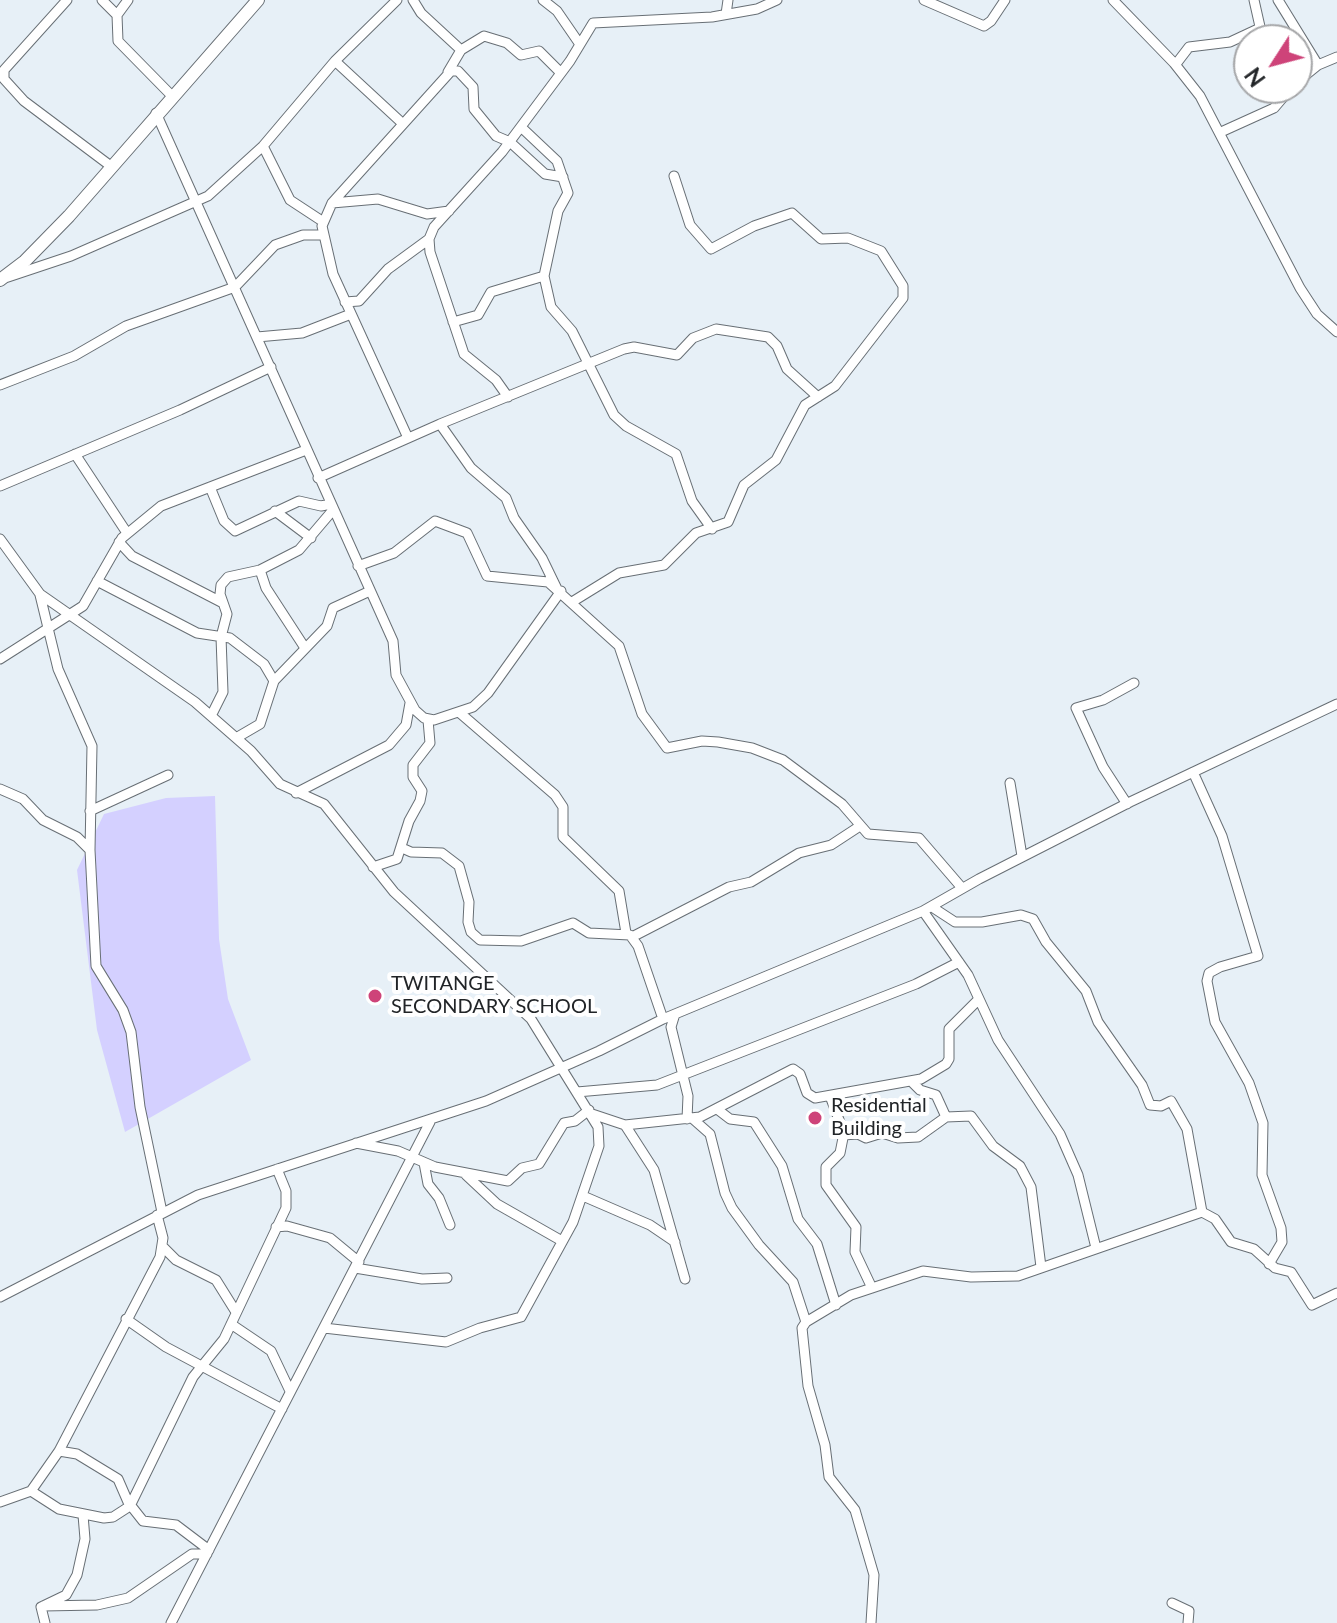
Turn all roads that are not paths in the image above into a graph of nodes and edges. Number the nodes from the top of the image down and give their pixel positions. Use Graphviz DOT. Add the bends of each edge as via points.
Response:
graph roads {
  1 [pos="67,0"];
  2 [pos="102,0"];
  3 [pos="128,0"];
  4 [pos="397,0"];
  5 [pos="413,0"];
  6 [pos="543,0"];
  7 [pos="728,0"];
  8 [pos="777,0"];
  9 [pos="924,0"];
  10 [pos="1005,0"];
  11 [pos="1113,0"];
  12 [pos="1254,0"];
  13 [pos="1278,0"];
  14 [pos="253,3"];
  15 [pos="726,14"];
  16 [pos="117,15"];
  17 [pos="1259,24"];
  18 [pos="1233,41"];
  19 [pos="579,43"];
  20 [pos="461,50"];
  21 [pos="1337,57"];
  22 [pos="335,61"];
  23 [pos="1176,64"];
  24 [pos="1318,65"];
  25 [pos="1313,69"];
  26 [pos="448,72"];
  27 [pos="561,73"];
  28 [pos="172,96"];
  29 [pos="1277,104"];
  30 [pos="156,113"];
  31 [pos="402,123"];
  32 [pos="521,127"];
  33 [pos="1221,132"];
  34 [pos="510,142"];
  35 [pos="263,146"];
  36 [pos="112,167"];
  37 [pos="674,176"];
  38 [pos="563,177"];
  39 [pos="332,203"];
  40 [pos="197,204"];
  41 [pos="449,211"];
  42 [pos="322,221"];
  43 [pos="324,235"];
  44 [pos="429,239"];
  45 [pos="2,275"];
  46 [pos="544,276"];
  47 [pos="235,287"];
  48 [pos="345,302"];
  49 [pos="351,314"];
  50 [pos="453,322"];
  51 [pos="1337,332"];
  52 [pos="257,337"];
  53 [pos="589,365"];
  54 [pos="271,367"];
  55 [pos="0,385"];
  56 [pos="508,397"];
  57 [pos="818,397"];
  58 [pos="440,424"];
  59 [pos="408,438"];
  60 [pos="306,450"];
  61 [pos="75,454"];
  62 [pos="318,478"];
  63 [pos="0,486"];
  64 [pos="210,487"];
  65 [pos="332,507"];
  66 [pos="275,511"];
  67 [pos="712,529"];
  68 [pos="127,533"];
  69 [pos="311,538"];
  70 [pos="0,539"];
  71 [pos="119,542"];
  72 [pos="358,566"];
  73 [pos="260,570"];
  74 [pos="97,581"];
  75 [pos="559,590"];
  76 [pos="370,591"];
  77 [pos="40,594"];
  78 [pos="572,602"];
  79 [pos="223,603"];
  80 [pos="70,616"];
  81 [pos="48,630"];
  82 [pos="221,637"];
  83 [pos="305,648"];
  84 [pos="0,659"];
  85 [pos="274,681"];
  86 [pos="1134,683"];
  87 [pos="410,703"];
  88 [pos="1337,704"];
  89 [pos="460,713"];
  90 [pos="211,716"];
  91 [pos="428,720"];
  92 [pos="236,738"];
  93 [pos="1193,772"];
  94 [pos="168,775"];
  95 [pos="1010,783"];
  96 [pos="0,789"];
  97 [pos="296,793"];
  98 [pos="1127,804"];
  99 [pos="90,811"];
  100 [pos="860,826"];
  101 [pos="402,848"];
  102 [pos="90,850"];
  103 [pos="1022,856"];
  104 [pos="373,867"];
  105 [pos="962,888"];
  106 [pos="927,909"];
  107 [pos="629,935"];
  108 [pos="959,962"];
  109 [pos="979,999"];
  110 [pos="675,1013"];
  111 [pos="663,1019"];
  112 [pos="562,1068"];
  113 [pos="681,1074"];
  114 [pos="911,1081"];
  115 [pos="577,1092"];
  116 [pos="830,1096"];
  117 [pos="717,1109"];
  118 [pos="590,1112"];
  119 [pos="946,1117"];
  120 [pos="690,1119"];
  121 [pos="430,1122"];
  122 [pos="625,1125"];
  123 [pos="843,1135"];
  124 [pos="353,1143"];
  125 [pos="412,1158"];
  126 [pos="424,1163"];
  127 [pos="277,1169"];
  128 [pos="463,1173"];
  129 [pos="583,1196"];
  130 [pos="1202,1212"];
  131 [pos="160,1213"];
  132 [pos="450,1225"];
  133 [pos="276,1227"];
  134 [pos="562,1241"];
  135 [pos="675,1242"];
  136 [pos="163,1247"];
  137 [pos="1096,1248"];
  138 [pos="1269,1264"];
  139 [pos="357,1265"];
  140 [pos="1041,1267"];
  141 [pos="447,1278"];
  142 [pos="685,1279"];
  143 [pos="872,1288"];
  144 [pos="1337,1293"];
  145 [pos="0,1297"];
  146 [pos="836,1305"];
  147 [pos="236,1312"];
  148 [pos="126,1319"];
  149 [pos="806,1322"];
  150 [pos="231,1324"];
  151 [pos="324,1328"];
  152 [pos="200,1366"];
  153 [pos="290,1391"];
  154 [pos="282,1409"];
  155 [pos="59,1451"];
  156 [pos="31,1491"];
  157 [pos="0,1502"];
  158 [pos="130,1506"];
  159 [pos="83,1515"];
  160 [pos="208,1552"];
  161 [pos="1172,1603"];
  162 [pos="43,1606"];
  163 [pos="45,1623"];
  164 [pos="171,1623"];
  165 [pos="871,1623"];
  166 [pos="1188,1623"];
  1 -- 36 [label="street" via="4,70 4,79 24,101"];
  2 -- 16 [label="street"];
  3 -- 16 [label="street"];
  4 -- 22 [label="street"];
  5 -- 20 [label="street"];
  6 -- 19 [label="street"];
  7 -- 15 [label="street"];
  8 -- 15 [label="street"];
  9 -- 10 [label="street" via="984,26"];
  11 -- 23 [label="street"];
  12 -- 17 [label="street"];
  13 -- 24 [label="street"];
  14 -- 28 [label="street"];
  15 -- 19 [label="street" via="598,21"];
  16 -- 28 [label="street" via="118,41"];
  18 -- 23 [label="street" via="1189,47"];
  19 -- 27 [label="street"];
  20 -- 26 [label="street"];
  20 -- 27 [label="street" via="484,36 507,43 521,55 539,51"];
  21 -- 24 [label="street"];
  22 -- 31 [label="street"];
  22 -- 35 [label="street"];
  23 -- 33 [label="street"];
  24 -- 25 [label="street"];
  26 -- 31 [label="street"];
  26 -- 34 [label="street" via="463,75 473,87 476,111 496,136"];
  27 -- 32 [label="street"];
  28 -- 30 [label="street"];
  29 -- 33 [label="street" via="1259,118"];
  30 -- 36 [label="street"];
  30 -- 40 [label="street"];
  31 -- 39 [label="street"];
  32 -- 34 [label="street"];
  32 -- 38 [label="street" via="555,158"];
  33 -- 51 [label="street" via="1300,288"];
  34 -- 38 [label="street" via="545,174"];
  34 -- 41 [label="street"];
  35 -- 40 [label="street"];
  35 -- 42 [label="street" via="290,200"];
  36 -- 45 [label="street" via="69,216"];
  37 -- 57 [label="street" via="690,225 711,249 792,213 821,239 848,238 875,246 884,255 903,286 903,298 835,386"];
  38 -- 46 [label="street" via="568,193 558,211"];
  39 -- 41 [label="street" via="378,199 427,214"];
  39 -- 42 [label="street"];
  40 -- 45 [label="street" via="71,256"];
  40 -- 47 [label="street"];
  41 -- 44 [label="street"];
  42 -- 43 [label="street"];
  43 -- 47 [label="street" via="303,235 271,247"];
  43 -- 48 [label="street"];
  44 -- 48 [label="street" via="388,269 359,301"];
  44 -- 50 [label="street"];
  46 -- 50 [label="street" via="491,292 478,315"];
  46 -- 53 [label="street" via="551,307 572,331"];
  47 -- 52 [label="street"];
  47 -- 55 [label="street" via="126,326 74,356"];
  48 -- 49 [label="street"];
  49 -- 52 [label="street" via="307,332"];
  49 -- 59 [label="street"];
  50 -- 56 [label="street" via="467,359 496,380"];
  52 -- 54 [label="street"];
  53 -- 56 [label="street"];
  53 -- 57 [label="street" via="634,347 677,355 693,338 714,330 757,333 773,341 787,369"];
  53 -- 67 [label="street" via="614,415 676,454 692,501"];
  54 -- 60 [label="street"];
  54 -- 61 [label="street"];
  56 -- 58 [label="street"];
  57 -- 67 [label="street" via="803,408 776,460 744,485 728,522"];
  58 -- 59 [label="street"];
  58 -- 75 [label="street" via="471,468 502,492"];
  59 -- 62 [label="street"];
  60 -- 62 [label="street"];
  60 -- 64 [label="street"];
  61 -- 63 [label="street"];
  61 -- 68 [label="street"];
  62 -- 65 [label="street"];
  64 -- 66 [label="street" via="232,530"];
  64 -- 68 [label="street" via="161,506"];
  65 -- 66 [label="street" via="305,500"];
  65 -- 69 [label="street"];
  65 -- 72 [label="street"];
  66 -- 69 [label="street"];
  67 -- 78 [label="street" via="693,535 664,565 619,573"];
  68 -- 71 [label="street"];
  69 -- 73 [label="street"];
  70 -- 77 [label="street"];
  71 -- 74 [label="street"];
  71 -- 79 [label="street" via="132,556"];
  72 -- 75 [label="street" via="394,553 439,521 469,535 487,576 543,581"];
  72 -- 76 [label="street"];
  73 -- 79 [label="street" via="224,581"];
  73 -- 83 [label="street"];
  74 -- 80 [label="street" via="83,606"];
  74 -- 82 [label="street" via="197,633"];
  75 -- 78 [label="street"];
  75 -- 89 [label="street" via="488,693"];
  76 -- 83 [label="street" via="333,608 330,622"];
  76 -- 87 [label="street" via="393,641 395,672"];
  77 -- 80 [label="street"];
  77 -- 81 [label="street"];
  78 -- 100 [label="street" via="623,650 642,714 665,746 718,742 783,760 842,804"];
  79 -- 82 [label="street" via="227,617"];
  80 -- 81 [label="street"];
  80 -- 90 [label="street"];
  81 -- 84 [label="street"];
  81 -- 99 [label="street" via="58,669 92,746"];
  82 -- 85 [label="street" via="232,639 261,662"];
  82 -- 90 [label="street" via="223,692"];
  83 -- 85 [label="street"];
  85 -- 92 [label="street" via="260,724"];
  86 -- 98 [label="street" via="1076,708 1100,762"];
  87 -- 91 [label="street"];
  87 -- 97 [label="street" via="406,725 389,745"];
  88 -- 93 [label="street"];
  89 -- 91 [label="street"];
  89 -- 107 [label="street" via="555,795 563,807 563,837 619,891"];
  90 -- 92 [label="street"];
  91 -- 101 [label="street" via="430,743 413,765 422,795"];
  92 -- 97 [label="street" via="280,784"];
  93 -- 98 [label="street"];
  93 -- 138 [label="street" via="1222,836 1258,954 1214,970 1207,981 1215,1022 1249,1083 1263,1123 1262,1175 1282,1242"];
  94 -- 99 [label="street"];
  95 -- 103 [label="street"];
  96 -- 102 [label="street" via="23,799 43,820"];
  97 -- 104 [label="street" via="324,804"];
  98 -- 103 [label="street"];
  99 -- 102 [label="street"];
  100 -- 105 [label="street" via="875,836 916,837"];
  100 -- 107 [label="street" via="831,845 799,853 751,882 729,887"];
  101 -- 104 [label="street" via="392,862"];
  101 -- 107 [label="street" via="442,853 459,866 469,902 468,922 480,940 521,941 573,923 589,933"];
  102 -- 131 [label="street" via="95,959 131,1032"];
  103 -- 105 [label="street"];
  104 -- 112 [label="street" via="517,1003"];
  105 -- 106 [label="street"];
  106 -- 108 [label="street"];
  106 -- 110 [label="street"];
  106 -- 130 [label="street" via="955,922 1021,915 1033,919 1086,991 1098,1022 1150,1105 1171,1101 1187,1129"];
  107 -- 111 [label="street" via="638,946"];
  108 -- 109 [label="street"];
  108 -- 113 [label="street" via="916,984"];
  109 -- 114 [label="street" via="949,1029 946,1064"];
  109 -- 137 [label="street" via="998,1040 1069,1151"];
  110 -- 111 [label="street"];
  110 -- 113 [label="street" via="671,1027"];
  111 -- 112 [label="street"];
  112 -- 115 [label="street"];
  112 -- 121 [label="street"];
  113 -- 115 [label="street" via="645,1088"];
  113 -- 120 [label="street"];
  114 -- 116 [label="street"];
  114 -- 119 [label="street" via="936,1095"];
  115 -- 118 [label="street"];
  116 -- 117 [label="street" via="811,1096 793,1069"];
  116 -- 123 [label="street"];
  117 -- 120 [label="street"];
  117 -- 146 [label="street" via="730,1119 754,1122 782,1166 798,1219 817,1244"];
  118 -- 122 [label="street"];
  118 -- 128 [label="street" via="565,1122 539,1164 519,1170 511,1180"];
  118 -- 129 [label="street" via="600,1136"];
  119 -- 123 [label="street" via="918,1137"];
  119 -- 140 [label="street" via="971,1116 993,1146 1016,1160 1027,1175"];
  120 -- 122 [label="street"];
  120 -- 149 [label="street" via="710,1134 732,1208 793,1282"];
  121 -- 124 [label="street"];
  121 -- 125 [label="street"];
  122 -- 135 [label="street" via="654,1170"];
  123 -- 143 [label="street" via="842,1149 824,1177 856,1227 855,1252"];
  124 -- 125 [label="street" via="386,1147"];
  124 -- 127 [label="street"];
  125 -- 126 [label="street"];
  125 -- 139 [label="street"];
  126 -- 128 [label="street"];
  126 -- 132 [label="street" via="428,1184"];
  127 -- 131 [label="street"];
  127 -- 133 [label="street" via="287,1199"];
  128 -- 134 [label="street" via="493,1202"];
  129 -- 134 [label="street"];
  129 -- 135 [label="street" via="650,1225"];
  130 -- 137 [label="street"];
  130 -- 138 [label="street" via="1215,1219 1231,1242 1254,1249"];
  131 -- 136 [label="street"];
  131 -- 145 [label="street"];
  133 -- 139 [label="street" via="330,1238"];
  133 -- 147 [label="street"];
  134 -- 151 [label="street" via="528,1308 514,1321 446,1342"];
  135 -- 142 [label="street"];
  136 -- 147 [label="street" via="176,1260 216,1280"];
  136 -- 148 [label="street"];
  137 -- 140 [label="street"];
  138 -- 144 [label="street" via="1291,1272 1312,1305"];
  139 -- 141 [label="street" via="422,1279"];
  139 -- 151 [label="street"];
  140 -- 143 [label="street" via="1007,1277 929,1271"];
  143 -- 146 [label="street"];
  146 -- 149 [label="street"];
  147 -- 150 [label="street"];
  148 -- 152 [label="street"];
  148 -- 155 [label="street"];
  149 -- 165 [label="street" via="802,1328 808,1386 829,1477 855,1510 874,1575"];
  150 -- 152 [label="street"];
  150 -- 153 [label="street" via="271,1351"];
  151 -- 153 [label="street"];
  152 -- 154 [label="street"];
  152 -- 158 [label="street"];
  153 -- 154 [label="street"];
  154 -- 160 [label="street"];
  155 -- 156 [label="street"];
  155 -- 158 [label="street" via="77,1454 114,1476"];
  156 -- 157 [label="street"];
  156 -- 159 [label="street" via="59,1509"];
  158 -- 159 [label="street" via="109,1518"];
  158 -- 160 [label="street" via="143,1521 176,1525"];
  159 -- 162 [label="street" via="85,1539 75,1582 61,1599"];
  160 -- 162 [label="street" via="192,1554 128,1598 97,1605"];
  160 -- 164 [label="street"];
  161 -- 166 [label="street" via="1189,1611"];
  162 -- 163 [label="street"];
}
